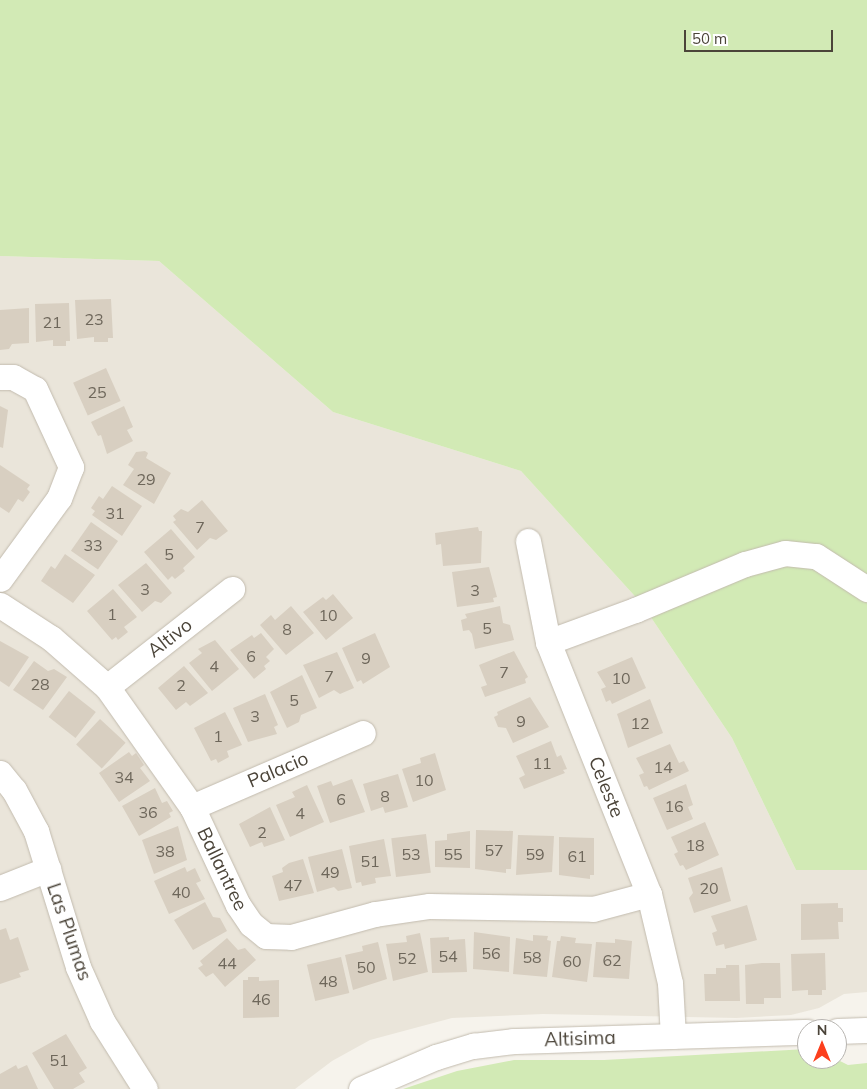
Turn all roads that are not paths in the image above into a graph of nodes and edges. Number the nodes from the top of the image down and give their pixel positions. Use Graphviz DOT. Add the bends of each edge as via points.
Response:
graph roads {
  1 [pos="0,378"];
  2 [pos="528,541"];
  3 [pos="0,579"];
  4 [pos="232,589"];
  5 [pos="867,589"];
  6 [pos="0,605"];
  7 [pos="548,642"];
  8 [pos="107,687"];
  9 [pos="364,733"];
  10 [pos="0,772"];
  11 [pos="192,807"];
  12 [pos="48,869"];
  13 [pos="0,888"];
  14 [pos="649,894"];
  15 [pos="866,1030"];
  16 [pos="847,1031"];
  17 [pos="797,1032"];
  18 [pos="673,1036"];
  19 [pos="144,1089"];
  20 [pos="361,1089"];
  1 -- 3 [label="street" via="12,377 35,389 71,467 59,498"];
  2 -- 7 [label="street, Celeste"];
  4 -- 8 [label="street, Altivo"];
  5 -- 7 [label="street" via="816,556 785,553 745,564"];
  6 -- 8 [label="street, Ballantree" via="51,638"];
  7 -- 14 [label="street, Celeste"];
  8 -- 11 [label="street, Ballantree"];
  9 -- 11 [label="street, Palacio"];
  10 -- 12 [label="street, Las Plumas" via="14,790 36,831"];
  11 -- 14 [label="street, Ballantree" via="238,905 251,924 266,936 291,936 374,914 429,906 593,909"];
  12 -- 13 [label="street"];
  12 -- 19 [label="street, Las Plumas" via="78,966 102,1020"];
  14 -- 18 [label="street, Celeste" via="670,983"];
  15 -- 16 [label="street"];
  17 -- 18 [label="street, Altisima"];
  18 -- 20 [label="street, Altisima" via="513,1041 473,1046 436,1057"];
}
